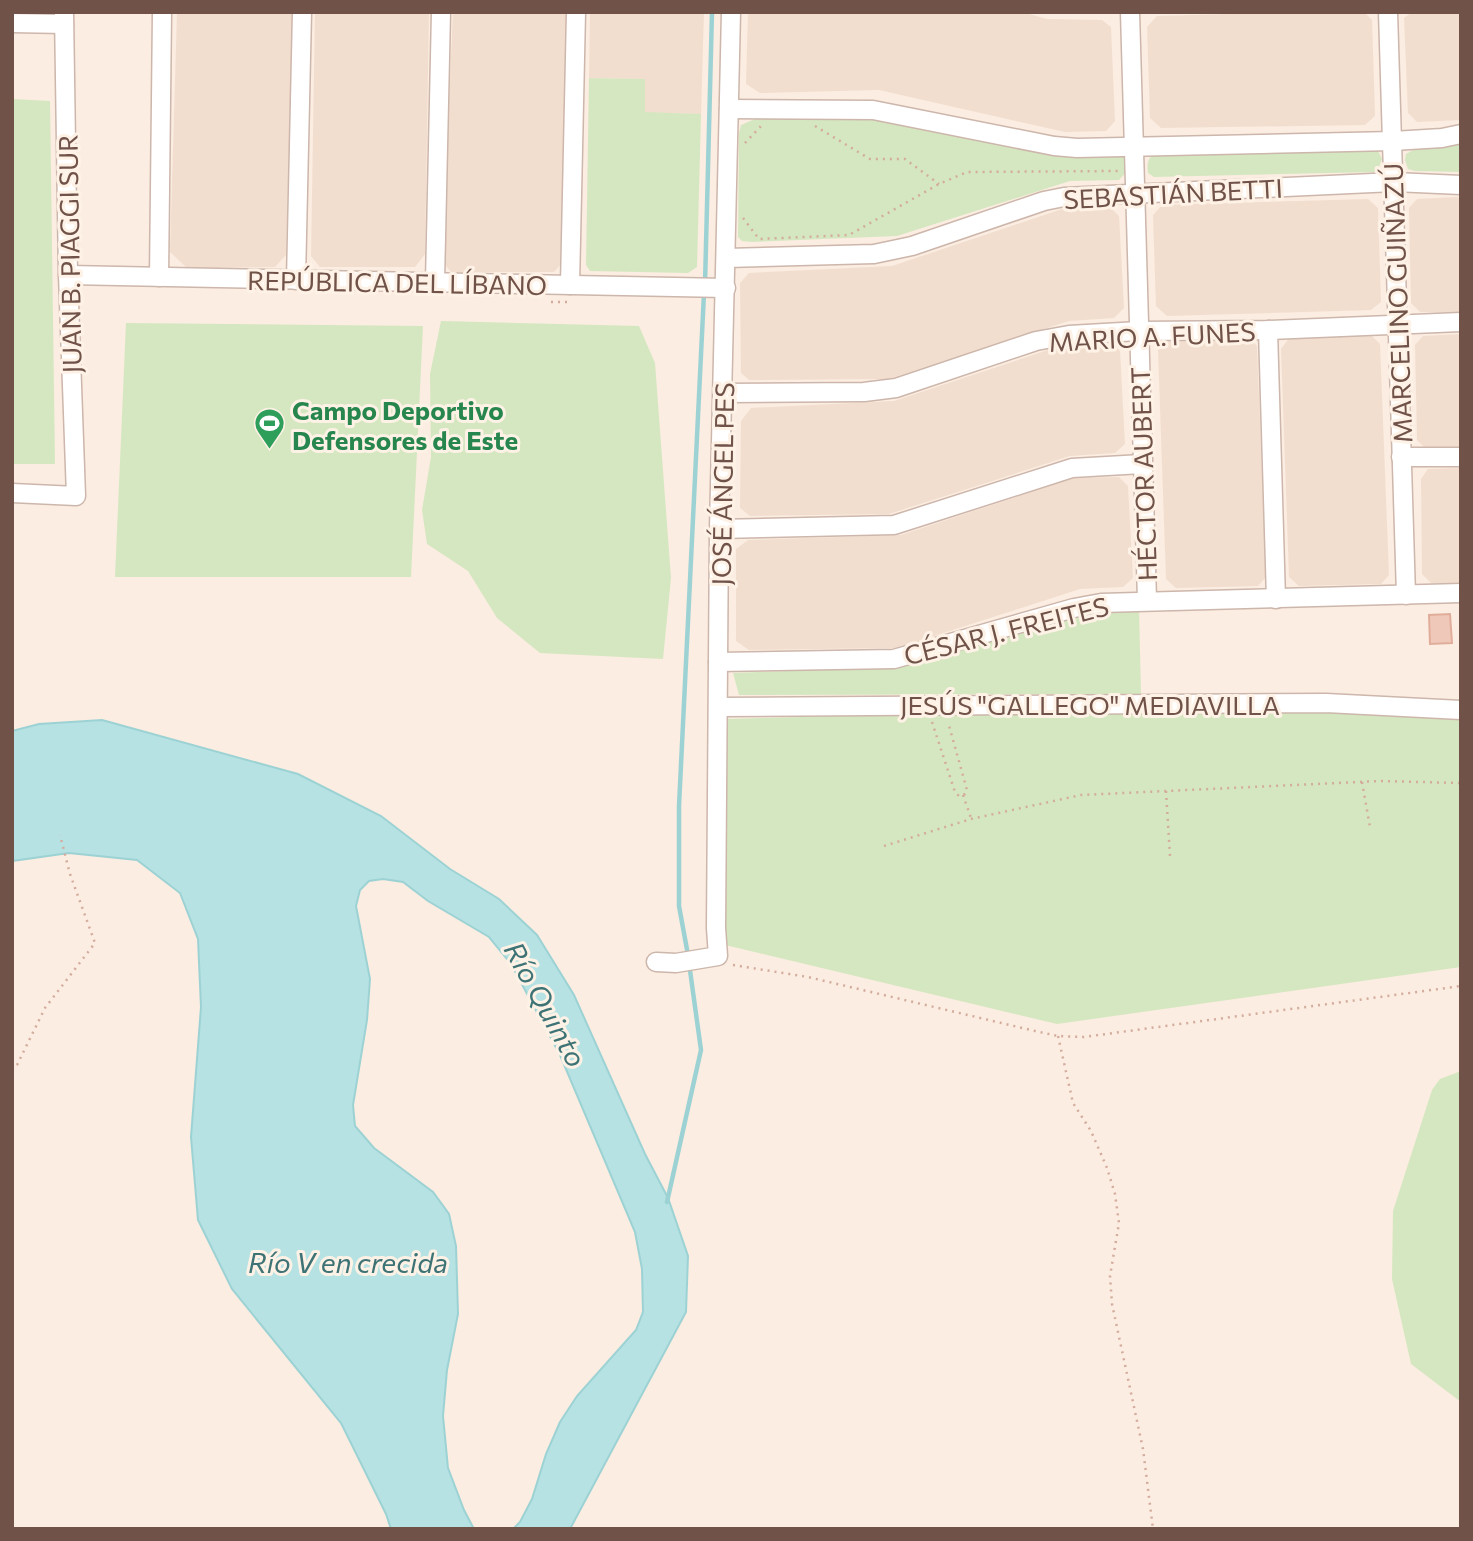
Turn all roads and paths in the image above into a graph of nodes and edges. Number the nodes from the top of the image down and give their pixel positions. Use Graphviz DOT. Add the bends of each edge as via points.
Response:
graph roads {
  1 [pos="162,12"];
  2 [pos="302,12"];
  3 [pos="441,12"];
  4 [pos="576,12"];
  5 [pos="731,12"];
  6 [pos="1130,12"];
  7 [pos="1388,12"];
  8 [pos="64,18"];
  9 [pos="12,23"];
  10 [pos="729,109"];
  11 [pos="808,121"];
  12 [pos="765,122"];
  13 [pos="1461,134"];
  14 [pos="1393,141"];
  15 [pos="742,146"];
  16 [pos="1134,148"];
  17 [pos="1127,171"];
  18 [pos="1394,182"];
  19 [pos="939,184"];
  20 [pos="1461,185"];
  21 [pos="1135,194"];
  22 [pos="743,206"];
  23 [pos="726,258"];
  24 [pos="68,275"];
  25 [pos="159,278"];
  26 [pos="296,280"];
  27 [pos="435,282"];
  28 [pos="570,285"];
  29 [pos="726,288"];
  30 [pos="1461,322"];
  31 [pos="1397,325"];
  32 [pos="1268,330"];
  33 [pos="1139,331"];
  34 [pos="724,393"];
  35 [pos="1401,457"];
  36 [pos="1461,457"];
  37 [pos="1142,464"];
  38 [pos="12,493"];
  39 [pos="719,529"];
  40 [pos="1461,593"];
  41 [pos="1406,595"];
  42 [pos="1276,599"];
  43 [pos="1147,600"];
  44 [pos="718,662"];
  45 [pos="935,706"];
  46 [pos="719,707"];
  47 [pos="1461,710"];
  48 [pos="1362,782"];
  49 [pos="1461,783"];
  50 [pos="1166,791"];
  51 [pos="963,795"];
  52 [pos="971,819"];
  53 [pos="1370,827"];
  54 [pos="60,835"];
  55 [pos="884,846"];
  56 [pos="1170,856"];
  57 [pos="713,957"];
  58 [pos="656,962"];
  59 [pos="1461,986"];
  60 [pos="1058,1036"];
  61 [pos="12,1070"];
  62 [pos="1153,1529"];
  1 -- 25 [label="street"];
  2 -- 26 [label="street"];
  3 -- 27 [label="street"];
  4 -- 28 [label="street"];
  5 -- 10 [label="street, JOSÉ ÁNGEL PES"];
  6 -- 16 [label="street, HÉCTOR AUBERT"];
  7 -- 14 [label="street, MARCELINO GUIÑAZÚ"];
  8 -- 9 [label="street"];
  8 -- 24 [label="street, JUAN B. PIAGGI SUR"];
  10 -- 16 [label="street" via="873,110 1054,146"];
  10 -- 23 [label="street, JOSÉ ÁNGEL PES"];
  11 -- 19 [label="path" via="870,159 905,159"];
  12 -- 15 [label="path"];
  13 -- 14 [label="street"];
  14 -- 16 [label="street"];
  14 -- 18 [label="street, MARCELINO GUIÑAZÚ"];
  16 -- 21 [label="street, HÉCTOR AUBERT"];
  17 -- 19 [label="path" via="967,172"];
  18 -- 20 [label="street, SEBASTIÁN BETTI"];
  18 -- 21 [label="street, SEBASTIÁN BETTI"];
  18 -- 31 [label="street, MARCELINO GUIÑAZÚ"];
  19 -- 22 [label="path" via="849,234 759,239 743,219"];
  21 -- 23 [label="street, SEBASTIÁN BETTI" via="1044,201 912,247 874,254"];
  21 -- 33 [label="street, HÉCTOR AUBERT"];
  23 -- 29 [label="street, JOSÉ ÁNGEL PES"];
  24 -- 25 [label="street, REPÚBLICA DEL LÍBANO"];
  24 -- 38 [label="street, JUAN B. PIAGGI SUR" via="76,496"];
  25 -- 26 [label="street, REPÚBLICA DEL LÍBANO"];
  26 -- 27 [label="street, REPÚBLICA DEL LÍBANO"];
  27 -- 28 [label="street, REPÚBLICA DEL LÍBANO"];
  28 -- 29 [label="street, REPÚBLICA DEL LÍBANO"];
  29 -- 34 [label="street, JOSÉ ÁNGEL PES"];
  30 -- 31 [label="street, MARIO A. FUNES"];
  31 -- 32 [label="street, MARIO A. FUNES"];
  31 -- 35 [label="street, MARCELINO GUIÑAZÚ"];
  32 -- 33 [label="street, MARIO A. FUNES"];
  32 -- 42 [label="street"];
  33 -- 34 [label="street, MARIO A. FUNES" via="1036,341 896,388"];
  33 -- 37 [label="street, HÉCTOR AUBERT"];
  34 -- 39 [label="street, JOSÉ ÁNGEL PES"];
  35 -- 36 [label="street"];
  35 -- 41 [label="street, MARCELINO GUIÑAZÚ"];
  37 -- 39 [label="street" via="1072,468 894,525"];
  37 -- 43 [label="street, HÉCTOR AUBERT"];
  39 -- 44 [label="street, JOSÉ ÁNGEL PES"];
  40 -- 41 [label="street, CÉSAR J. FREITES"];
  41 -- 42 [label="street, CÉSAR J. FREITES"];
  42 -- 43 [label="street, CÉSAR J. FREITES"];
  43 -- 44 [label="street, CÉSAR J. FREITES" via="1074,608 894,659"];
  44 -- 46 [label="street, JOSÉ ÁNGEL PES"];
  45 -- 46 [label="street, JESÚS \"GALLEGO\" MEDIAVILLA"];
  45 -- 47 [label="street, JESÚS \"GALLEGO\" MEDIAVILLA" via="1326,703"];
  45 -- 51 [label="path" via="967,790"];
  45 -- 51 [label="path" via="955,792"];
  46 -- 57 [label="street, JOSÉ ÁNGEL PES"];
  48 -- 49 [label="path"];
  48 -- 50 [label="path"];
  48 -- 53 [label="path"];
  50 -- 52 [label="path" via="1082,795"];
  50 -- 56 [label="path"];
  51 -- 52 [label="path"];
  52 -- 55 [label="path"];
  54 -- 61 [label="path" via="95,943 45,1008"];
  57 -- 58 [label="street"];
  57 -- 60 [label="path"];
  59 -- 60 [label="path" via="1084,1037"];
  60 -- 62 [label="path" via="1073,1102 1091,1131 1115,1194 1119,1223 1110,1276 1112,1304 1143,1449"];
}
